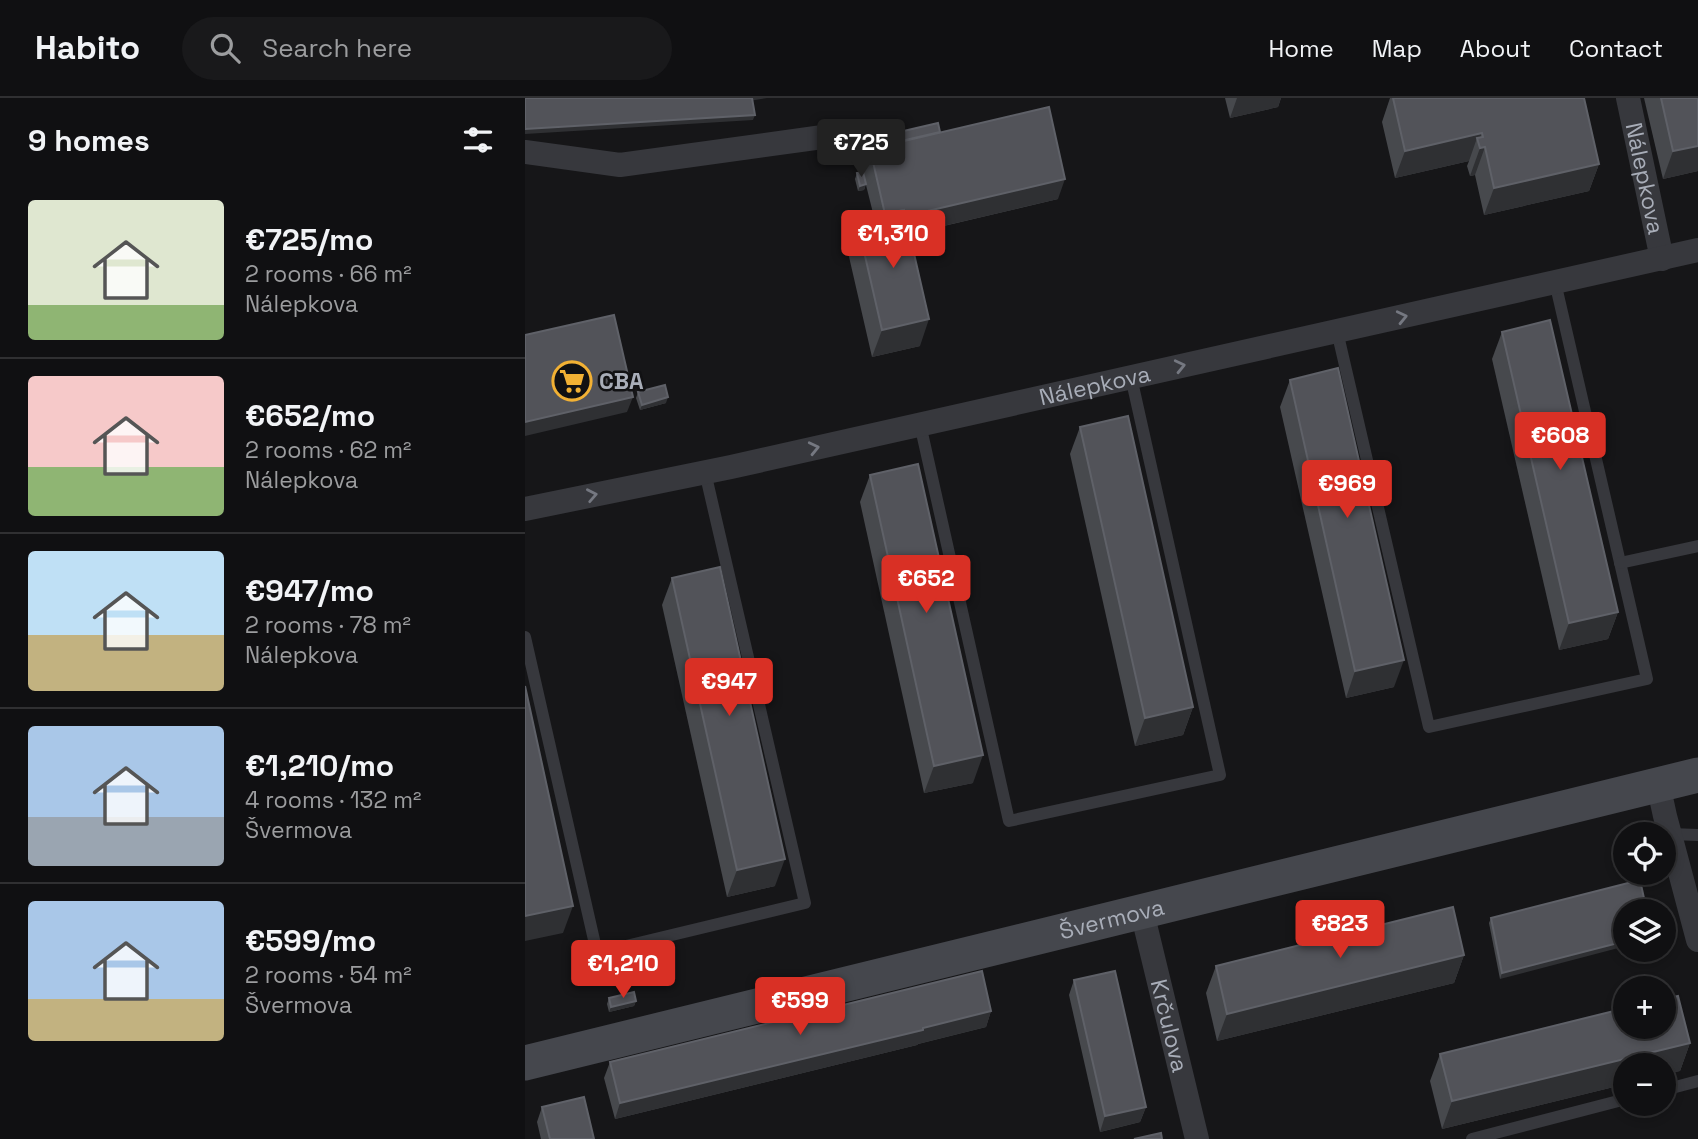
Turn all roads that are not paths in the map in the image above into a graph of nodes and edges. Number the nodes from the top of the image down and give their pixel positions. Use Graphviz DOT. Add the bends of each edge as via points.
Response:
graph roads {
  1 [pos="1628,98"];
  2 [pos="837,135"];
  3 [pos="525,152"];
  4 [pos="1698,250"];
  5 [pos="1662,259"];
  6 [pos="1555,282"];
  7 [pos="1337,331"];
  8 [pos="1131,377"];
  9 [pos="920,425"];
  10 [pos="705,472"];
  11 [pos="525,509"];
  12 [pos="1698,546"];
  13 [pos="1620,563"];
  14 [pos="525,637"];
  15 [pos="1698,775"];
  16 [pos="1658,784"];
  17 [pos="1667,822"];
  18 [pos="1676,834"];
  19 [pos="1698,835"];
  20 [pos="1676,857"];
  21 [pos="1142,912"];
  22 [pos="1698,940"];
  23 [pos="525,1063"];
  24 [pos="1698,1081"];
  25 [pos="1676,1087"];
  26 [pos="1613,1103"];
  27 [pos="1197,1139"];
  28 [pos="1472,1139"];
  1 -- 5 [label="street, Nálepkova"];
  2 -- 3 [label="street" via="620,164"];
  4 -- 5 [label="street, Nálepkova"];
  5 -- 6 [label="street, Nálepkova"];
  7 -- 6 [label="street, Nálepkova, one-way"];
  6 -- 13 [label="lane"];
  8 -- 7 [label="street, Nálepkova, one-way"];
  7 -- 13 [label="lane" via="1429,727 1647,679"];
  8 -- 9 [label="street, Nálepkova"];
  8 -- 9 [label="lane" via="1220,775 1207,778 1010,821"];
  10 -- 9 [label="street, Nálepkova, one-way"];
  11 -- 10 [label="street, Nálepkova, one-way"];
  10 -- 14 [label="lane" via="805,903 597,953"];
  12 -- 13 [label="lane"];
  15 -- 16 [label="street, Švermova"];
  16 -- 17 [label="street"];
  16 -- 21 [label="street, Švermova"];
  18 -- 19 [label="lane"];
  20 -- 22 [label="street"];
  21 -- 23 [label="street, Švermova"];
  21 -- 27 [label="street, Krčulova"];
  24 -- 25 [label="lane"];
  26 -- 28 [label="lane"];
}
